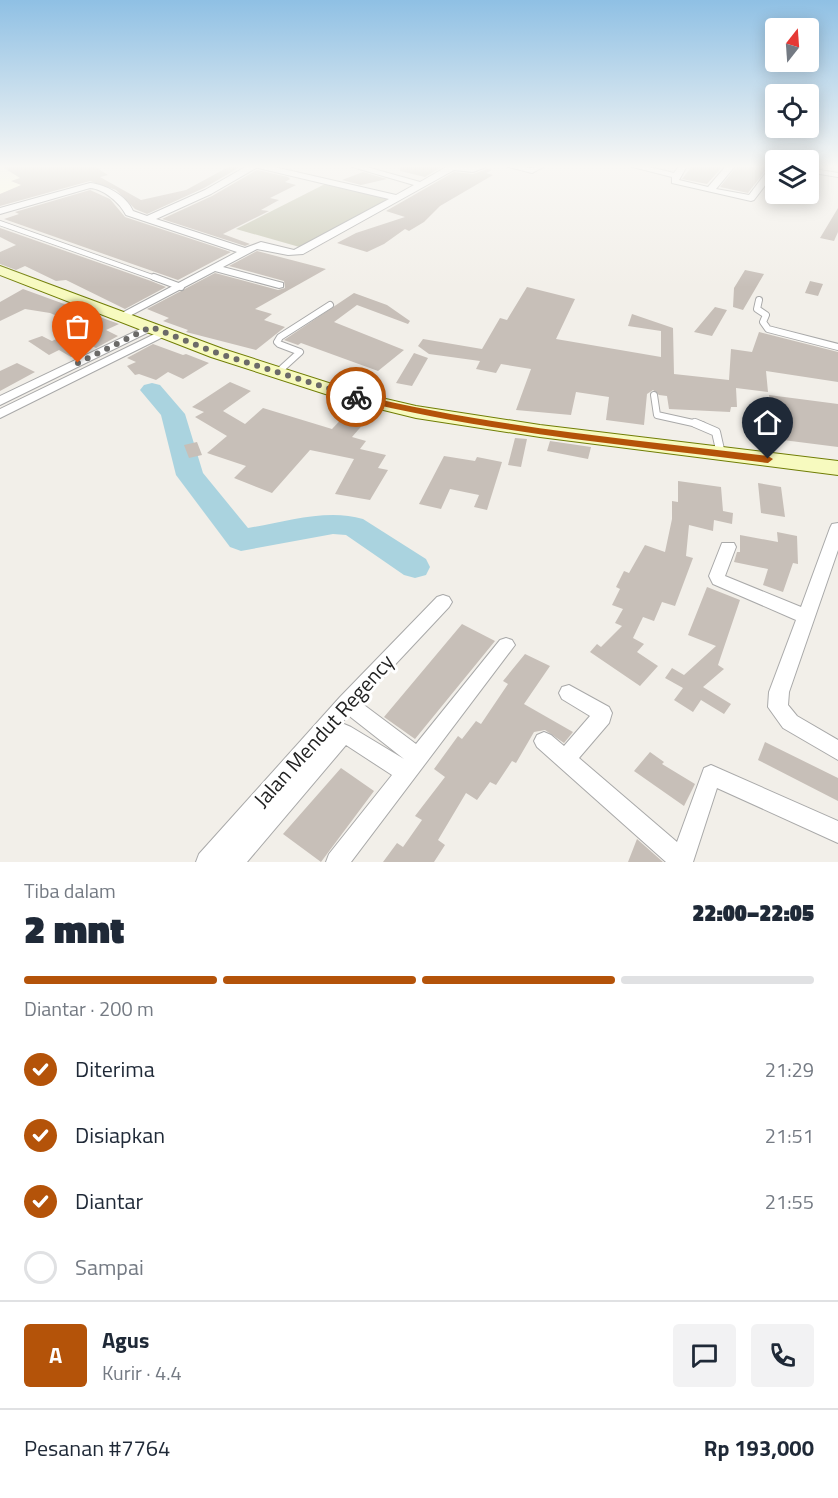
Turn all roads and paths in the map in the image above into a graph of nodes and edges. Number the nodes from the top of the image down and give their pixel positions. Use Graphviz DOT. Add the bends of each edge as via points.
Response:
graph roads {
  1 [pos="17,206"];
  2 [pos="126,206"];
  3 [pos="177,206"];
  4 [pos="381,206"];
  5 [pos="0,212"];
  6 [pos="147,220"];
  7 [pos="0,223"];
  8 [pos="244,251"];
  9 [pos="215,268"];
  10 [pos="0,270"];
  11 [pos="279,285"];
  12 [pos="181,287"];
  13 [pos="759,300"];
  14 [pos="330,305"];
  15 [pos="122,317"];
  16 [pos="158,330"];
  17 [pos="838,347"];
  18 [pos="84,366"];
  19 [pos="277,373"];
  20 [pos="654,395"];
  21 [pos="0,401"];
  22 [pos="0,414"];
  23 [pos="721,454"];
  24 [pos="838,468"];
  25 [pos="838,528"];
  26 [pos="728,547"];
  27 [pos="443,602"];
  28 [pos="806,617"];
  29 [pos="506,645"];
  30 [pos="569,693"];
  31 [pos="354,709"];
  32 [pos="345,732"];
  33 [pos="544,741"];
  34 [pos="838,751"];
  35 [pos="565,760"];
  36 [pos="412,764"];
  37 [pos="838,832"];
  38 [pos="682,861"];
  39 [pos="207,862"];
  40 [pos="232,862"];
  41 [pos="337,862"];
  1 -- 5 [label="street"];
  2 -- 6 [label="street" via="129,213"];
  3 -- 6 [label="street"];
  4 -- 8 [label="street" via="297,253 257,245"];
  6 -- 8 [label="street"];
  7 -- 12 [label="lane"];
  8 -- 9 [label="street"];
  9 -- 11 [label="street"];
  9 -- 12 [label="street"];
  10 -- 15 [label="main road"];
  12 -- 15 [label="street"];
  13 -- 17 [label="lane" via="757,309 766,315 763,322 768,329"];
  14 -- 19 [label="lane" via="280,337 279,344 300,352"];
  15 -- 16 [label="main road"];
  16 -- 18 [label="street"];
  16 -- 19 [label="main road"];
  18 -- 21 [label="street"];
  18 -- 22 [label="street"];
  19 -- 23 [label="main road" via="416,412"];
  20 -- 23 [label="lane" via="657,415 704,425 716,432"];
  23 -- 24 [label="main road"];
  25 -- 28 [label="street"];
  26 -- 28 [label="street" via="719,580"];
  27 -- 31 [label="street, Jalan Mendut Regency"];
  28 -- 34 [label="street" via="779,692 778,707 790,722"];
  29 -- 36 [label="street"];
  30 -- 35 [label="street" via="602,713 602,717"];
  31 -- 32 [label="street"];
  31 -- 36 [label="street"];
  31 -- 39 [label="street, Jalan Mendut Regency"];
  32 -- 36 [label="street, Jalan Mendut Regency"];
  32 -- 40 [label="street, Jalan Mendut Regency"];
  33 -- 35 [label="street"];
  35 -- 38 [label="street"];
  36 -- 41 [label="street"];
  37 -- 38 [label="street" via="711,775"];
}
